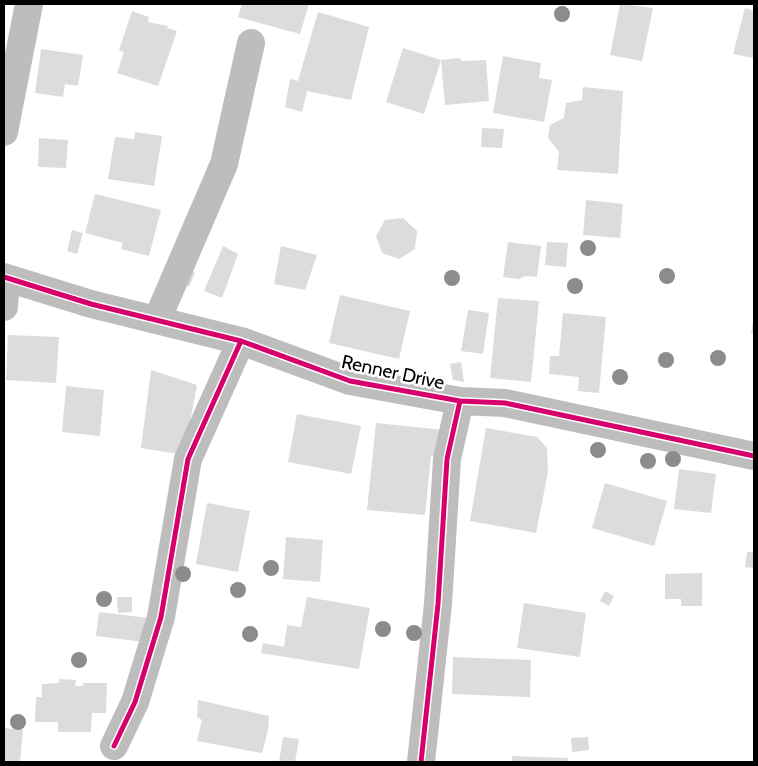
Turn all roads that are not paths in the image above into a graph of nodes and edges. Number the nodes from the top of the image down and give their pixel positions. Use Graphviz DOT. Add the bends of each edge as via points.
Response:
graph roads {
  1 [pos="29,4"];
  2 [pos="251,43"];
  3 [pos="4,132"];
  4 [pos="5,278"];
  5 [pos="4,308"];
  6 [pos="157,320"];
  7 [pos="241,342"];
  8 [pos="460,401"];
  9 [pos="754,456"];
  10 [pos="114,746"];
  11 [pos="421,762"];
  1 -- 3 [label="street"];
  2 -- 6 [label="street" via="224,164"];
  4 -- 5 [label="street"];
  4 -- 6 [label="street, Renner Drive"];
  6 -- 7 [label="street, Renner Drive"];
  7 -- 8 [label="street, Renner Drive" via="350,381"];
  7 -- 10 [label="street" via="188,459 161,617 135,702"];
  8 -- 9 [label="street, Renner Drive" via="505,402"];
  8 -- 11 [label="street" via="448,459 438,604"];
}
